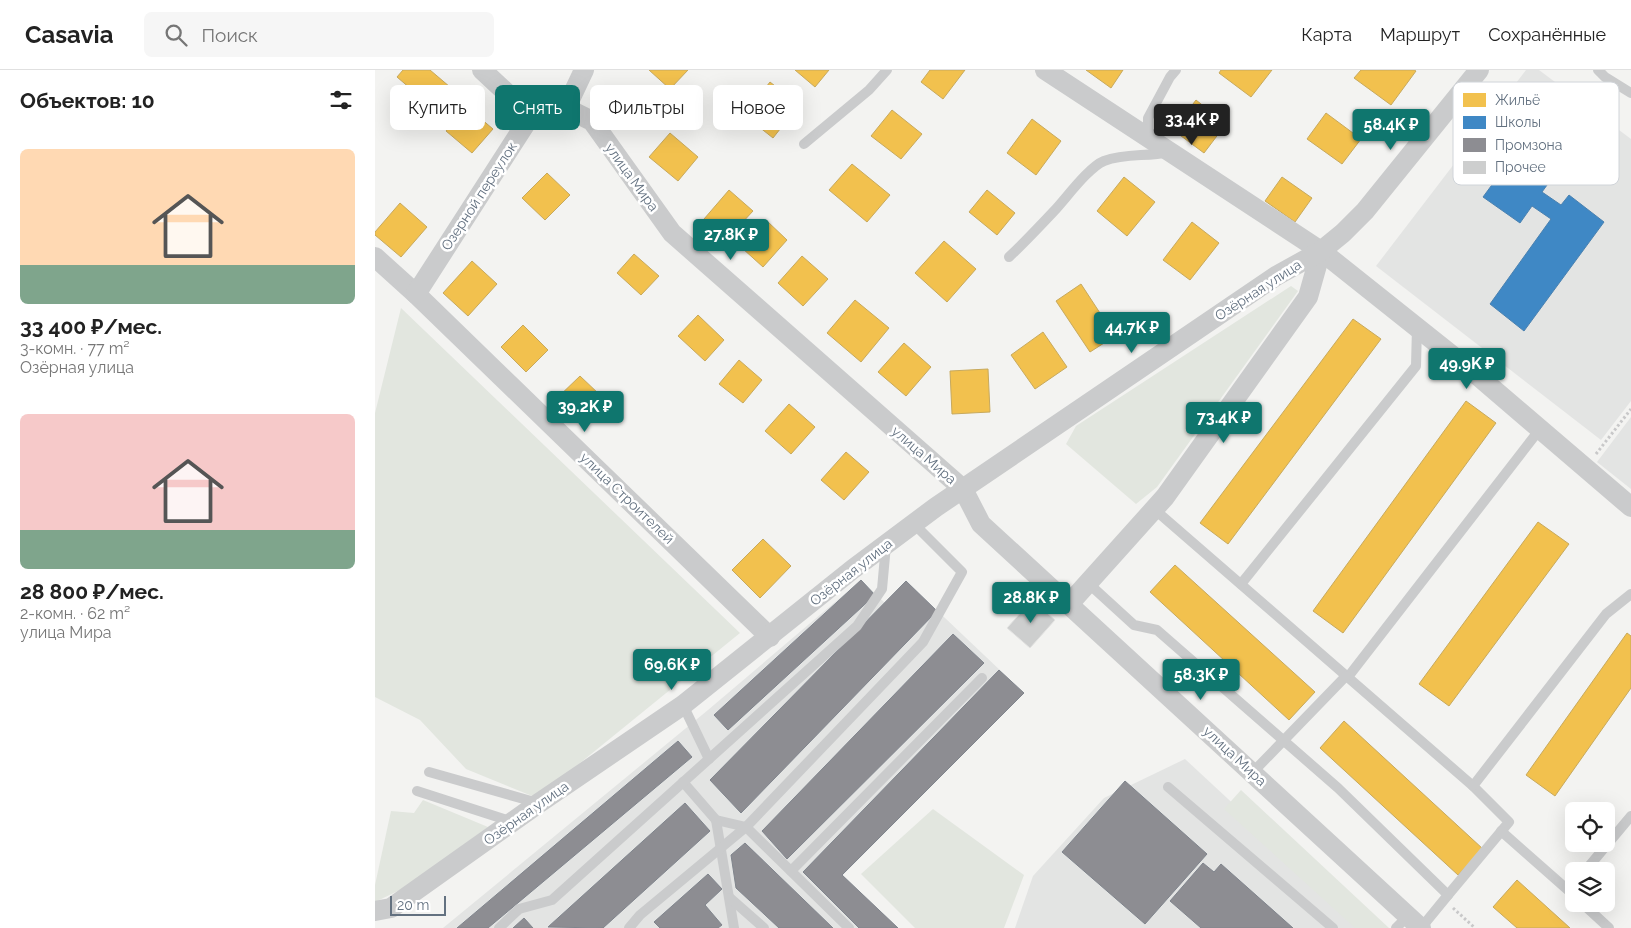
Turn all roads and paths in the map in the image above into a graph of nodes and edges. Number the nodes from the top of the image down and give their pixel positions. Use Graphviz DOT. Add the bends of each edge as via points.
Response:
graph roads {
  1 [pos="482,70"];
  2 [pos="584,70"];
  3 [pos="887,70"];
  4 [pos="1045,70"];
  5 [pos="1176,70"];
  6 [pos="1479,70"];
  7 [pos="1598,70"];
  8 [pos="1469,82"];
  9 [pos="1613,82"];
  10 [pos="498,85"];
  11 [pos="577,85"];
  12 [pos="1619,86"];
  13 [pos="1631,93"];
  14 [pos="1453,102"];
  15 [pos="580,115"];
  16 [pos="521,130"];
  17 [pos="1148,138"];
  18 [pos="804,144"];
  19 [pos="1169,152"];
  20 [pos="1321,251"];
  21 [pos="375,257"];
  22 [pos="1009,257"];
  23 [pos="415,294"];
  24 [pos="1417,327"];
  25 [pos="1631,409"];
  26 [pos="1540,429"];
  27 [pos="1585,468"];
  28 [pos="963,489"];
  29 [pos="1631,506"];
  30 [pos="1154,509"];
  31 [pos="914,524"];
  32 [pos="886,544"];
  33 [pos="1087,584"];
  34 [pos="1241,584"];
  35 [pos="1631,594"];
  36 [pos="1069,604"];
  37 [pos="770,636"];
  38 [pos="1347,676"];
  39 [pos="982,678"];
  40 [pos="683,705"];
  41 [pos="1284,740"];
  42 [pos="709,759"];
  43 [pos="429,772"];
  44 [pos="1253,772"];
  45 [pos="683,782"];
  46 [pos="1473,786"];
  47 [pos="1168,787"];
  48 [pos="417,791"];
  49 [pos="539,803"];
  50 [pos="1631,816"];
  51 [pos="716,820"];
  52 [pos="514,822"];
  53 [pos="745,827"];
  54 [pos="1501,831"];
  55 [pos="722,847"];
  56 [pos="1593,862"];
  57 [pos="791,871"];
  58 [pos="1565,885"];
  59 [pos="1446,897"];
  60 [pos="730,898"];
  61 [pos="383,910"];
  62 [pos="1592,912"];
  63 [pos="1412,925"];
  64 [pos="499,928"];
  65 [pos="629,928"];
  66 [pos="735,928"];
  67 [pos="764,928"];
  68 [pos="849,928"];
  69 [pos="1333,928"];
  70 [pos="1475,928"];
  71 [pos="1609,928"];
  1 -- 10 [label="street, улица Мира"];
  2 -- 11 [label="street"];
  3 -- 18 [label="lane" via="869,90"];
  4 -- 17 [label="street, Озёрная улица"];
  5 -- 17 [label="lane" via="1147,118"];
  6 -- 8 [label="street, Озёрная улица"];
  7 -- 9 [label="lane"];
  12 -- 13 [label="lane"];
  14 -- 20 [label="street, Озёрная улица" via="1365,211"];
  15 -- 28 [label="street, улица Мира" via="592,121 672,233"];
  16 -- 23 [label="street, Озерной переулок"];
  17 -- 19 [label="street, Озёрная улица"];
  19 -- 20 [label="street, Озёрная улица"];
  19 -- 22 [label="lane" via="1153,156 1121,156 1101,162"];
  20 -- 24 [label="street, Озёрная улица"];
  20 -- 28 [label="street, Озёрная улица" via="1276,276"];
  20 -- 30 [label="street, Озёрная улица" via="1308,297"];
  21 -- 23 [label="street, улица Строителей"];
  23 -- 37 [label="street, улица Строителей"];
  24 -- 26 [label="street, Озёрная улица"];
  24 -- 34 [label="lane" via="1416,366"];
  25 -- 27 [label="path"];
  26 -- 27 [label="street, Озёрная улица"];
  26 -- 38 [label="lane"];
  27 -- 29 [label="street, Озёрная улица"];
  28 -- 31 [label="street, Озёрная улица"];
  28 -- 36 [label="street, улица Мира" via="981,524"];
  30 -- 33 [label="street, Озёрная улица"];
  30 -- 34 [label="lane"];
  31 -- 32 [label="street, Озёрная улица"];
  31 -- 53 [label="lane" via="962,572 923,642"];
  32 -- 37 [label="street, Озёрная улица"];
  32 -- 42 [label="lane" via="883,589 857,626"];
  33 -- 36 [label="street, Озёрная улица"];
  33 -- 41 [label="lane" via="1134,625 1157,630"];
  34 -- 38 [label="lane"];
  35 -- 46 [label="lane" via="1606,614"];
  36 -- 44 [label="street, улица Мира"];
  37 -- 40 [label="street, Озёрная улица"];
  38 -- 41 [label="lane"];
  38 -- 46 [label="lane"];
  39 -- 57 [label="lane"];
  40 -- 42 [label="lane"];
  40 -- 49 [label="street, Озёрная улица"];
  41 -- 44 [label="lane"];
  41 -- 59 [label="lane" via="1338,788"];
  42 -- 45 [label="lane"];
  43 -- 49 [label="lane"];
  44 -- 63 [label="street, улица Мира"];
  45 -- 51 [label="lane"];
  45 -- 64 [label="lane" via="552,900 519,909"];
  46 -- 54 [label="lane" via="1509,822"];
  47 -- 69 [label="lane"];
  48 -- 52 [label="lane"];
  49 -- 52 [label="street, Озёрная улица"];
  50 -- 56 [label="lane"];
  51 -- 53 [label="lane"];
  51 -- 55 [label="lane"];
  52 -- 61 [label="street, Озёрная улица"];
  53 -- 55 [label="lane"];
  53 -- 57 [label="lane"];
  54 -- 58 [label="lane"];
  54 -- 59 [label="lane"];
  55 -- 60 [label="lane"];
  55 -- 65 [label="lane" via="640,915"];
  57 -- 68 [label="lane"];
  59 -- 63 [label="lane"];
  59 -- 70 [label="path"];
  60 -- 66 [label="lane"];
  60 -- 67 [label="lane"];
  62 -- 71 [label="lane"];
}
